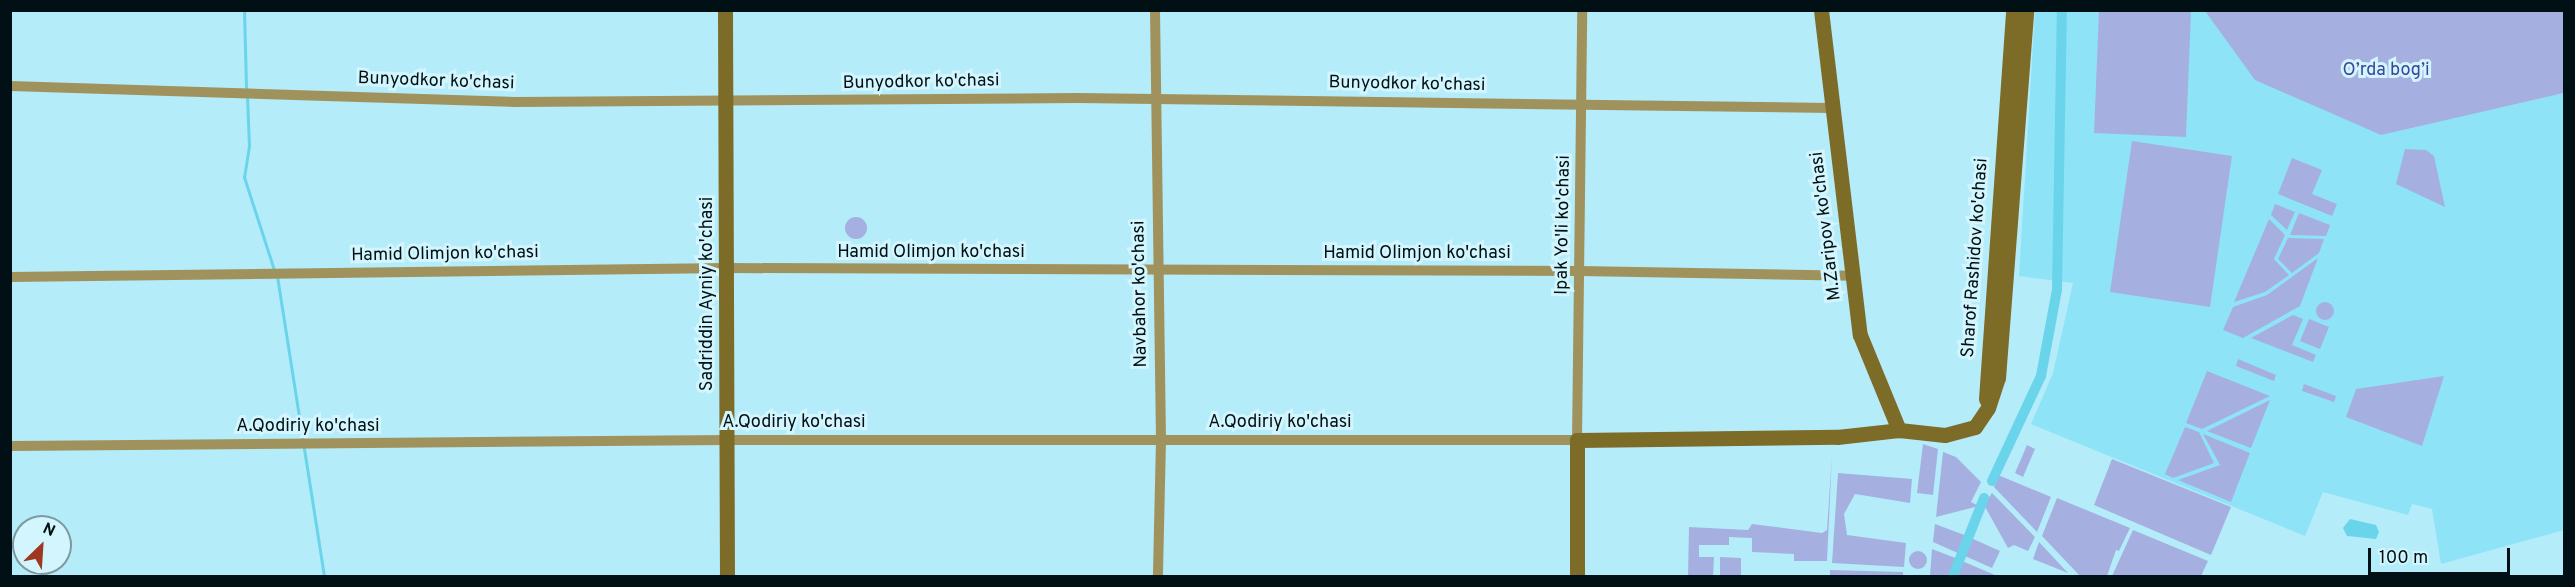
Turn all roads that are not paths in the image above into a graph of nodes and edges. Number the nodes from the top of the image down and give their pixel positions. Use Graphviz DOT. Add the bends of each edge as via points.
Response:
graph roads {
  1 [pos="725,10"];
  2 [pos="1155,10"];
  3 [pos="1582,10"];
  4 [pos="1821,10"];
  5 [pos="2013,10"];
  6 [pos="2026,10"];
  7 [pos="10,86"];
  8 [pos="1155,98"];
  9 [pos="725,103"];
  10 [pos="1583,104"];
  11 [pos="1832,108"];
  12 [pos="728,268"];
  13 [pos="1156,270"];
  14 [pos="1579,271"];
  15 [pos="1852,276"];
  16 [pos="10,277"];
  17 [pos="1988,408"];
  18 [pos="1899,430"];
  19 [pos="728,440"];
  20 [pos="1161,440"];
  21 [pos="1577,440"];
  22 [pos="10,446"];
  23 [pos="727,576"];
  24 [pos="1158,576"];
  25 [pos="1577,576"];
  1 -- 9 [label="street, Sadriddin Ayniy ko'chasi"];
  2 -- 8 [label="street, Navbahor ko'chasi"];
  3 -- 10 [label="street, Ipak Yo'li ko'chasi"];
  4 -- 11 [label="street, M.Zaripov ko'chasi"];
  5 -- 17 [label="street, Sharof Rashidov ko'chasi" via="1985,392"];
  6 -- 17 [label="street" via="1998,378"];
  7 -- 9 [label="street, Bunyodkor ko'chasi" via="515,102"];
  8 -- 9 [label="street, Bunyodkor ko'chasi"];
  8 -- 10 [label="street, Bunyodkor ko'chasi"];
  8 -- 13 [label="street, Navbahor ko'chasi"];
  9 -- 12 [label="street, Sadriddin Ayniy ko'chasi"];
  10 -- 11 [label="street, Bunyodkor ko'chasi"];
  10 -- 14 [label="street, Ipak Yo'li ko'chasi"];
  11 -- 15 [label="street, M.Zaripov ko'chasi"];
  12 -- 13 [label="street, Hamid Olimjon ko'chasi"];
  12 -- 16 [label="street, Hamid Olimjon ko'chasi"];
  12 -- 19 [label="street, Sadriddin Ayniy ko'chasi"];
  13 -- 14 [label="street, Hamid Olimjon ko'chasi"];
  13 -- 20 [label="street, Navbahor ko'chasi"];
  14 -- 15 [label="street, Hamid Olimjon ko'chasi"];
  14 -- 21 [label="street, Ipak Yo'li ko'chasi"];
  15 -- 18 [label="street, M.Zaripov ko'chasi" via="1860,335"];
  17 -- 18 [label="street" via="1975,426 1945,435"];
  18 -- 21 [label="street" via="1837,437"];
  19 -- 20 [label="street, A.Qodiriy ko'chasi"];
  19 -- 22 [label="street, A.Qodiriy ko'chasi"];
  19 -- 23 [label="street, Sadriddin Ayniy ko'chasi"];
  20 -- 21 [label="street, A.Qodiriy ko'chasi"];
  20 -- 24 [label="street, Navbahor ko'chasi"];
  21 -- 25 [label="street"];
}
